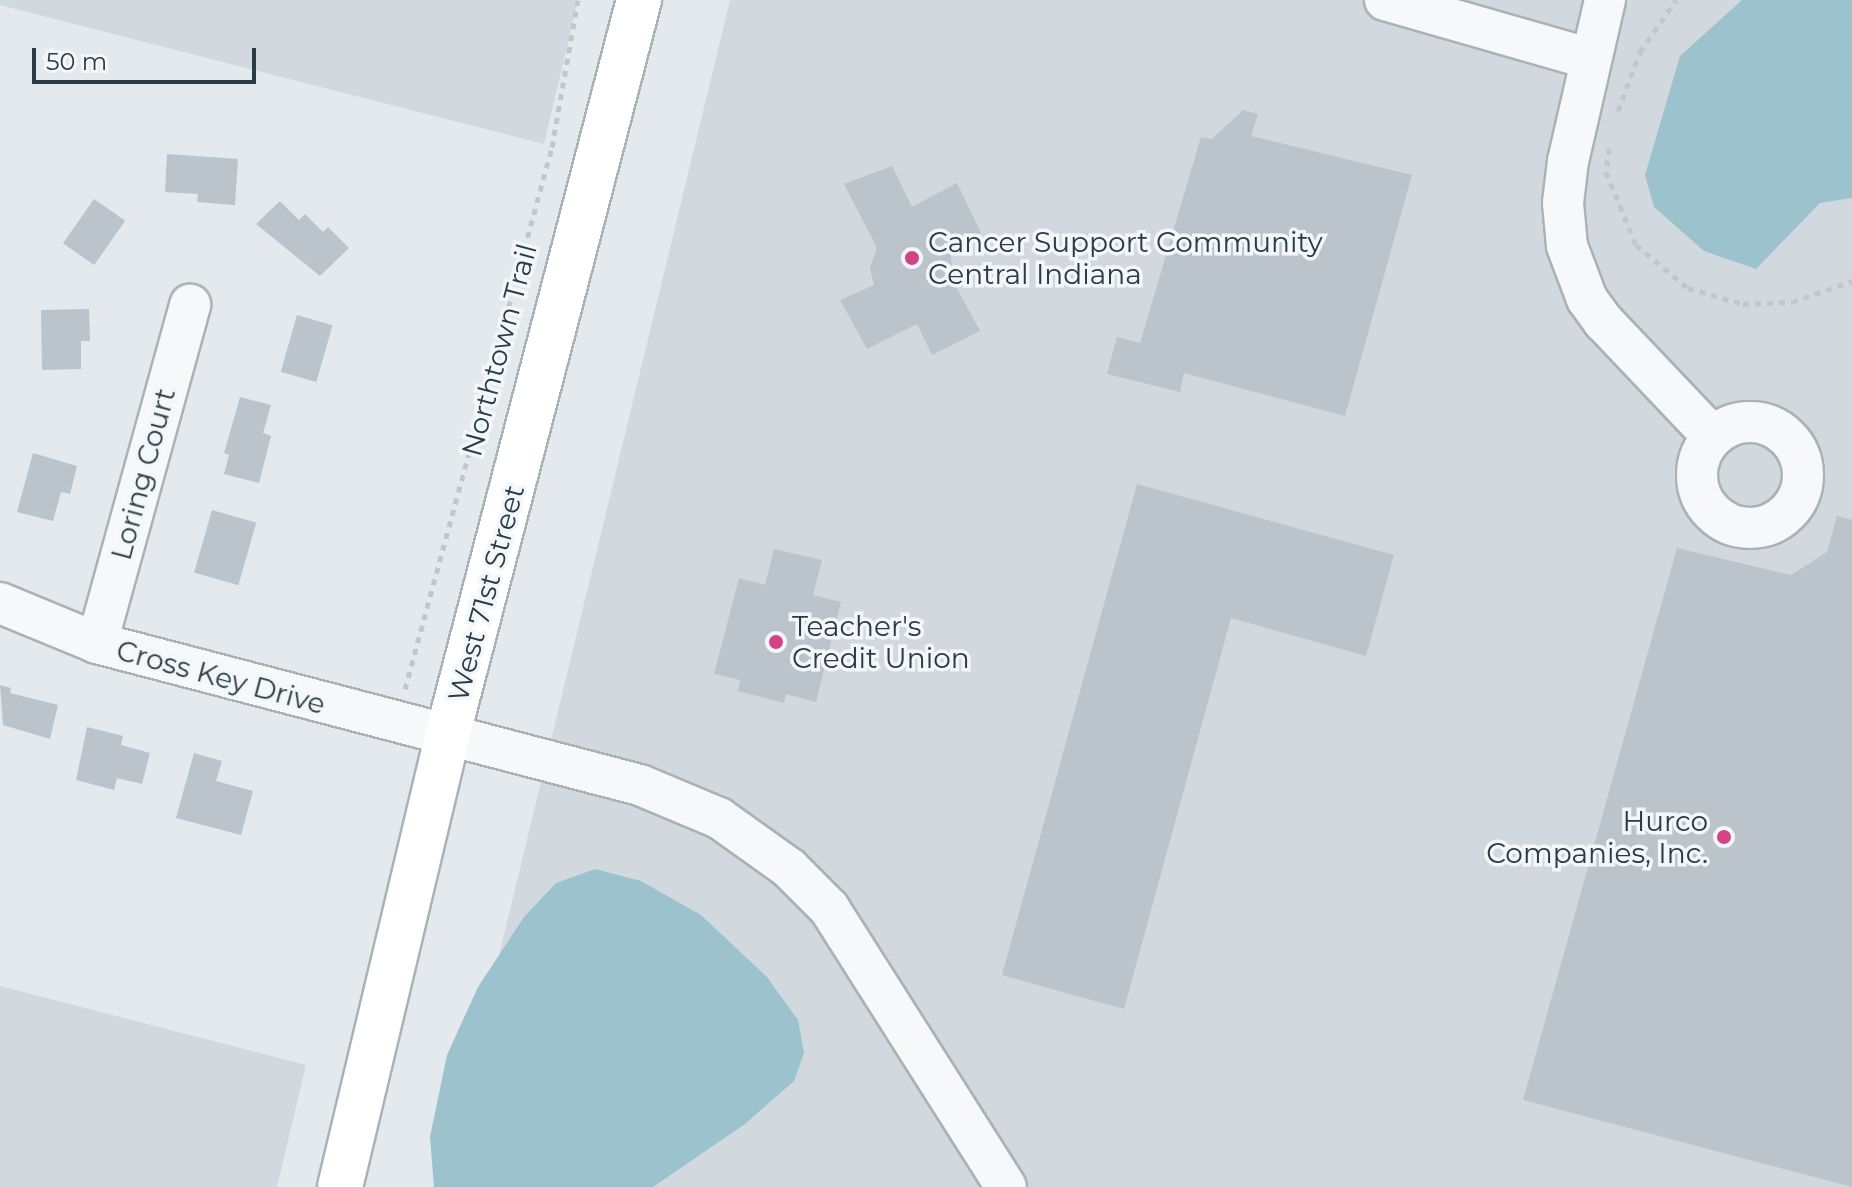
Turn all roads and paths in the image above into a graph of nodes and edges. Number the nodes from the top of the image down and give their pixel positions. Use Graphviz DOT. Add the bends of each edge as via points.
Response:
graph roads {
  1 [pos="578,0"];
  2 [pos="639,0"];
  3 [pos="1385,0"];
  4 [pos="1605,0"];
  5 [pos="1676,0"];
  6 [pos="1591,59"];
  7 [pos="1612,127"];
  8 [pos="1610,142"];
  9 [pos="1852,281"];
  10 [pos="190,305"];
  11 [pos="1712,436"];
  12 [pos="0,603"];
  13 [pos="97,643"];
  14 [pos="403,695"];
  15 [pos="447,737"];
  16 [pos="340,1187"];
  17 [pos="1006,1187"];
  1 -- 14 [label="path, Northtown Trail" via="552,147"];
  2 -- 15 [label="main road, West 71st Street"];
  3 -- 6 [label="street"];
  4 -- 6 [label="street"];
  5 -- 7 [label="path" via="1640,52"];
  6 -- 11 [label="street" via="1564,189 1571,259 1604,322"];
  8 -- 9 [label="path" via="1606,172 1636,245 1688,288 1743,304 1792,302"];
  10 -- 13 [label="street, Loring Court"];
  12 -- 13 [label="street, Cross Key Drive"];
  13 -- 15 [label="street, Cross Key Drive"];
  15 -- 16 [label="main road, West 71st Street"];
  15 -- 17 [label="street, Cross Key Drive" via="668,795 719,818 789,868 840,921"];
}
